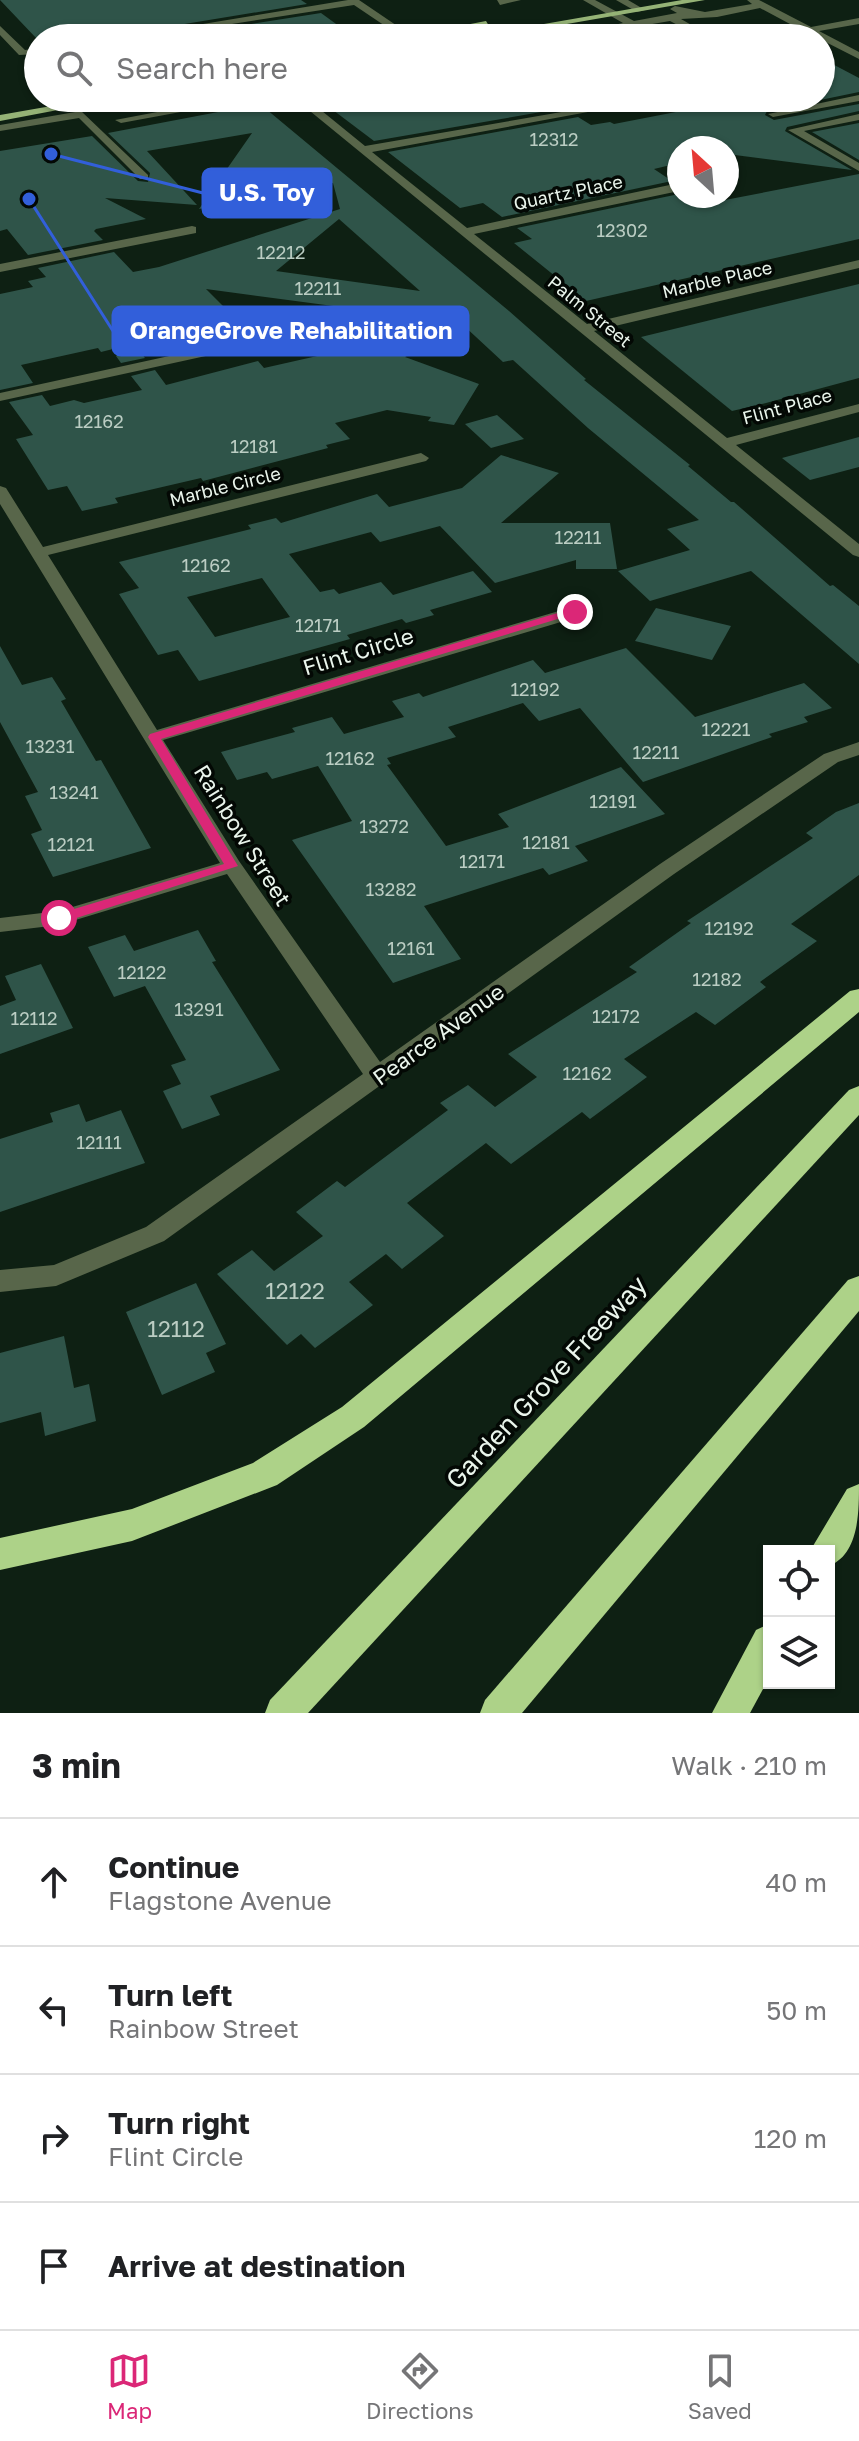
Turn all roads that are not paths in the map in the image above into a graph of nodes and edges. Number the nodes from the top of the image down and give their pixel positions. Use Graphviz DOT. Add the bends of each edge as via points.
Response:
graph roads {
  1 [pos="516,0"];
  2 [pos="626,0"];
  3 [pos="700,0"];
  4 [pos="355,1"];
  5 [pos="500,2"];
  6 [pos="593,3"];
  7 [pos="668,5"];
  8 [pos="761,5"];
  9 [pos="788,6"];
  10 [pos="640,10"];
  11 [pos="614,14"];
  12 [pos="685,15"];
  13 [pos="672,18"];
  14 [pos="859,21"];
  15 [pos="211,24"];
  16 [pos="387,24"];
  17 [pos="481,24"];
  18 [pos="556,24"];
  19 [pos="632,24"];
  20 [pos="683,24"];
  21 [pos="797,24"];
  22 [pos="835,24"];
  23 [pos="0,29"];
  24 [pos="835,44"];
  25 [pos="24,53"];
  26 [pos="859,56"];
  27 [pos="859,98"];
  28 [pos="24,100"];
  29 [pos="13,102"];
  30 [pos="835,102"];
  31 [pos="58,112"];
  32 [pos="68,112"];
  33 [pos="79,112"];
  34 [pos="174,112"];
  35 [pos="316,112"];
  36 [pos="571,112"];
  37 [pos="784,112"];
  38 [pos="773,114"];
  39 [pos="859,117"];
  40 [pos="0,118"];
  41 [pos="121,120"];
  42 [pos="0,128"];
  43 [pos="363,150"];
  44 [pos="859,168"];
  45 [pos="144,177"];
  46 [pos="667,190"];
  47 [pos="192,230"];
  48 [pos="465,232"];
  49 [pos="859,264"];
  50 [pos="0,268"];
  51 [pos="584,329"];
  52 [pos="297,332"];
  53 [pos="0,397"];
  54 [pos="859,408"];
  55 [pos="724,443"];
  56 [pos="421,458"];
  57 [pos="0,491"];
  58 [pos="859,552"];
  59 [pos="38,553"];
  60 [pos="575,612"];
  61 [pos="154,737"];
  62 [pos="859,748"];
  63 [pos="232,866"];
  64 [pos="0,925"];
  65 [pos="859,998"];
  66 [pos="378,1077"];
  67 [pos="859,1097"];
  68 [pos="0,1281"];
  69 [pos="859,1289"];
  70 [pos="859,1500"];
  71 [pos="831,1545"];
  72 [pos="0,1554"];
  73 [pos="763,1653"];
  74 [pos="283,1713"];
  75 [pos="498,1713"];
  76 [pos="730,1713"];
  1 -- 5 [label="street"];
  2 -- 6 [label="main road"];
  2 -- 10 [label="street"];
  3 -- 7 [label="main road"];
  4 -- 15 [label="street"];
  4 -- 16 [label="street"];
  6 -- 11 [label="street"];
  6 -- 17 [label="main road"];
  7 -- 10 [label="main road"];
  7 -- 12 [label="street"];
  8 -- 9 [label="street"];
  8 -- 12 [label="street"];
  8 -- 21 [label="street"];
  10 -- 11 [label="main road"];
  11 -- 18 [label="main road"];
  11 -- 19 [label="street"];
  12 -- 13 [label="street"];
  13 -- 19 [label="street"];
  13 -- 20 [label="street"];
  14 -- 22 [label="street"];
  23 -- 25 [label="street"];
  24 -- 26 [label="street"];
  27 -- 30 [label="street"];
  28 -- 29 [label="main road"];
  31 -- 40 [label="main road"];
  32 -- 42 [label="street"];
  33 -- 45 [label="street"];
  34 -- 41 [label="street"];
  35 -- 43 [label="street, Palm Street"];
  36 -- 43 [label="street"];
  37 -- 38 [label="street"];
  39 -- 44 [label="street" via="794,130"];
  43 -- 48 [label="street, Palm Street"];
  46 -- 48 [label="street, Quartz Place"];
  47 -- 50 [label="street"];
  48 -- 51 [label="street, Palm Street"];
  49 -- 51 [label="street, Marble Place"];
  51 -- 55 [label="street, Palm Street"];
  52 -- 53 [label="street"];
  54 -- 55 [label="street, Flint Place"];
  55 -- 58 [label="street, Palm Street"];
  56 -- 59 [label="street, Marble Circle"];
  57 -- 59 [label="street, Rainbow Street"];
  59 -- 61 [label="street, Rainbow Street"];
  60 -- 61 [label="street, Flint Circle"];
  61 -- 63 [label="street, Rainbow Street"];
  62 -- 66 [label="street, Pearce Avenue" via="791,783"];
  63 -- 64 [label="street" via="59,918"];
  63 -- 66 [label="street, Rainbow Street"];
  65 -- 72 [label="highway" via="353,1417 278,1466 132,1525"];
  66 -- 68 [label="street, Pearce Avenue" via="155,1234 56,1275"];
  67 -- 74 [label="highway, Garden Grove Freeway"];
  69 -- 75 [label="highway"];
  70 -- 71 [label="highway"];
  73 -- 76 [label="highway"];
}
